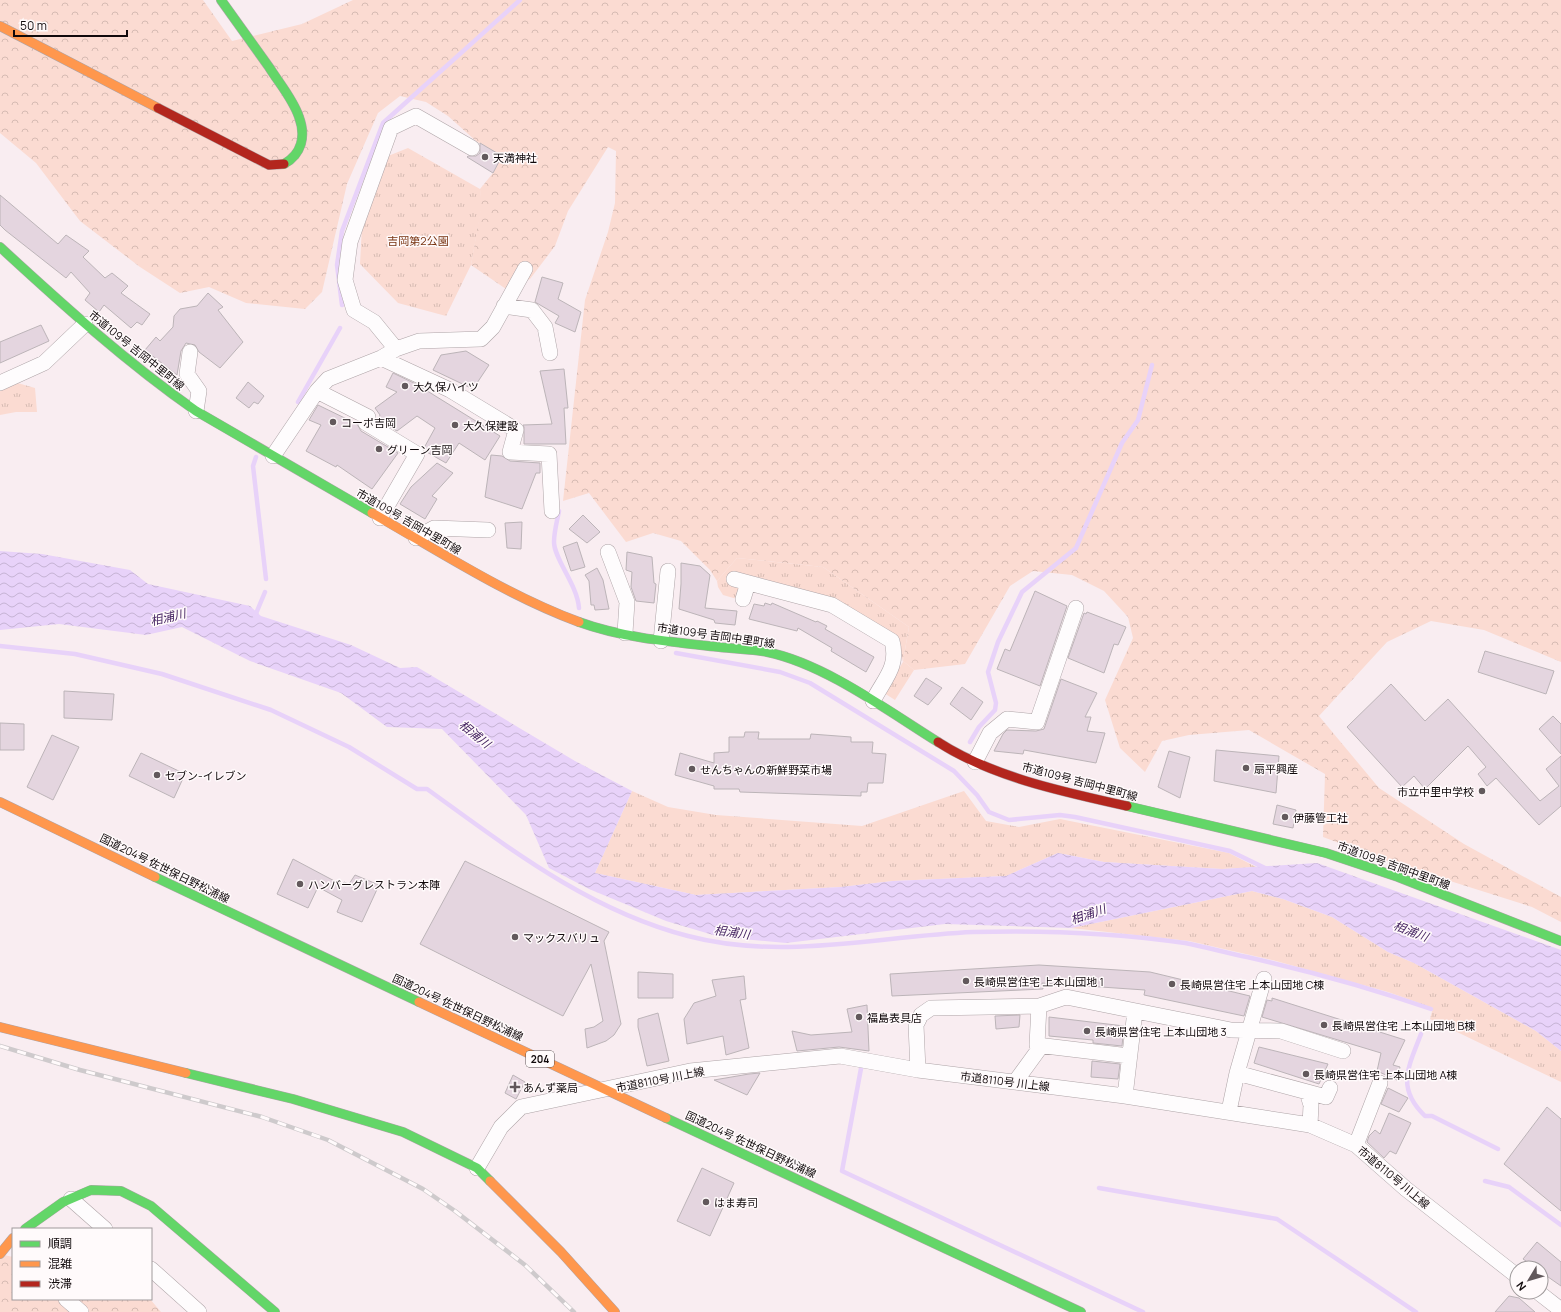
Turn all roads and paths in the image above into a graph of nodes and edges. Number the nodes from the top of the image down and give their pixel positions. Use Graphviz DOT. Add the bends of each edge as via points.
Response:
graph roads {
  1 [pos="221,0"];
  2 [pos="0,26"];
  3 [pos="472,148"];
  4 [pos="0,248"];
  5 [pos="525,269"];
  6 [pos="504,306"];
  7 [pos="85,324"];
  8 [pos="396,349"];
  9 [pos="190,352"];
  10 [pos="550,353"];
  11 [pos="381,358"];
  12 [pos="0,383"];
  13 [pos="317,391"];
  14 [pos="196,411"];
  15 [pos="273,456"];
  16 [pos="552,511"];
  17 [pos="380,518"];
  18 [pos="488,530"];
  19 [pos="416,538"];
  20 [pos="608,552"];
  21 [pos="668,571"];
  22 [pos="743,599"];
  23 [pos="1076,608"];
  24 [pos="625,633"];
  25 [pos="661,641"];
  26 [pos="873,701"];
  27 [pos="975,762"];
  28 [pos="0,802"];
  29 [pos="1561,941"];
  30 [pos="1264,979"];
  31 [pos="1039,1006"];
  32 [pos="1135,1011"];
  33 [pos="0,1027"];
  34 [pos="1250,1030"];
  35 [pos="1042,1046"];
  36 [pos="1343,1051"];
  37 [pos="1129,1056"];
  38 [pos="918,1070"];
  39 [pos="1237,1073"];
  40 [pos="1015,1082"];
  41 [pos="1380,1083"];
  42 [pos="1330,1088"];
  43 [pos="606,1090"];
  44 [pos="1307,1092"];
  45 [pos="1124,1096"];
  46 [pos="1229,1111"];
  47 [pos="1310,1125"];
  48 [pos="1356,1145"];
  49 [pos="477,1168"];
  50 [pos="71,1199"];
  51 [pos="26,1228"];
  52 [pos="104,1228"];
  53 [pos="152,1270"];
  54 [pos="1509,1270"];
  55 [pos="67,1300"];
  56 [pos="1548,1300"];
  57 [pos="1561,1310"];
  58 [pos="80,1312"];
  59 [pos="199,1312"];
  60 [pos="275,1312"];
  61 [pos="615,1312"];
  62 [pos="1081,1312"];
  1 -- 2 [label="main road" via="286,92 299,117 302,134 300,148 294,158 284,164 269,165"];
  3 -- 8 [label="street" via="416,116 391,128 350,242 345,280 354,310 374,322"];
  4 -- 7 [label="main road, 市道109号 吉岡中里町線"];
  5 -- 6 [label="street"];
  6 -- 8 [label="street" via="493,327 481,338 419,341"];
  6 -- 10 [label="street" via="532,310 545,327"];
  7 -- 12 [label="street" via="44,363"];
  7 -- 14 [label="main road, 市道109号 吉岡中里町線" via="163,389"];
  8 -- 11 [label="street"];
  9 -- 14 [label="street" via="187,374 199,390"];
  11 -- 13 [label="street" via="328,379"];
  11 -- 16 [label="street" via="450,390 516,430 510,452 549,454"];
  13 -- 15 [label="street"];
  13 -- 17 [label="street" via="368,417 366,423 417,454"];
  14 -- 15 [label="main road, 市道109号 吉岡中里町線"];
  15 -- 17 [label="main road, 市道109号 吉岡中里町線"];
  17 -- 19 [label="main road, 市道109号 吉岡中里町線"];
  18 -- 19 [label="street" via="434,528"];
  19 -- 24 [label="main road, 市道109号 吉岡中里町線" via="494,583 555,613 593,627"];
  20 -- 24 [label="street" via="627,602"];
  21 -- 25 [label="street"];
  22 -- 26 [label="street" via="741,581 832,605 892,641 894,663"];
  23 -- 27 [label="street" via="1037,722 1007,719 990,733"];
  24 -- 25 [label="main road, 市道109号 吉岡中里町線"];
  25 -- 26 [label="main road, 市道109号 吉岡中里町線" via="767,652 827,675"];
  26 -- 27 [label="main road, 市道109号 吉岡中里町線" via="959,756"];
  27 -- 29 [label="main road, 市道109号 吉岡中里町線" via="1046,787 1326,853 1398,877"];
  28 -- 43 [label="main road, 国道204号 佐世保日野松浦線 / 204"];
  30 -- 34 [label="street"];
  31 -- 32 [label="street" via="1066,997"];
  31 -- 35 [label="street" via="1037,1045"];
  31 -- 38 [label="street" via="931,1008 921,1015 916,1025"];
  32 -- 34 [label="street" via="1231,1030"];
  32 -- 37 [label="street"];
  33 -- 49 [label="main road" via="330,1110 403,1132"];
  34 -- 36 [label="street" via="1281,1031"];
  34 -- 39 [label="street"];
  35 -- 37 [label="street"];
  35 -- 40 [label="street"];
  37 -- 45 [label="street"];
  38 -- 40 [label="street, 市道8110号 川上線"];
  38 -- 43 [label="street, 市道8110号 川上線" via="840,1056 690,1071"];
  39 -- 44 [label="street"];
  39 -- 46 [label="street"];
  40 -- 45 [label="street, 市道8110号 川上線"];
  41 -- 48 [label="street"];
  42 -- 44 [label="street" via="1326,1097"];
  43 -- 49 [label="street, 市道8110号 川上線" via="521,1107 501,1127"];
  43 -- 62 [label="main road, 国道204号 佐世保日野松浦線 / 204"];
  44 -- 47 [label="street" via="1311,1105"];
  45 -- 46 [label="street, 市道8110号 川上線"];
  46 -- 47 [label="street, 市道8110号 川上線"];
  47 -- 48 [label="street, 市道8110号 川上線"];
  48 -- 54 [label="street, 市道8110号 川上線" via="1406,1189"];
  49 -- 61 [label="main road" via="561,1252"];
  50 -- 51 [label="main road" via="62,1202"];
  50 -- 52 [label="street"];
  50 -- 60 [label="main road" via="91,1190 121,1191 151,1206"];
  53 -- 59 [label="street"];
  55 -- 58 [label="street"];
  56 -- 57 [label="street"];
}
